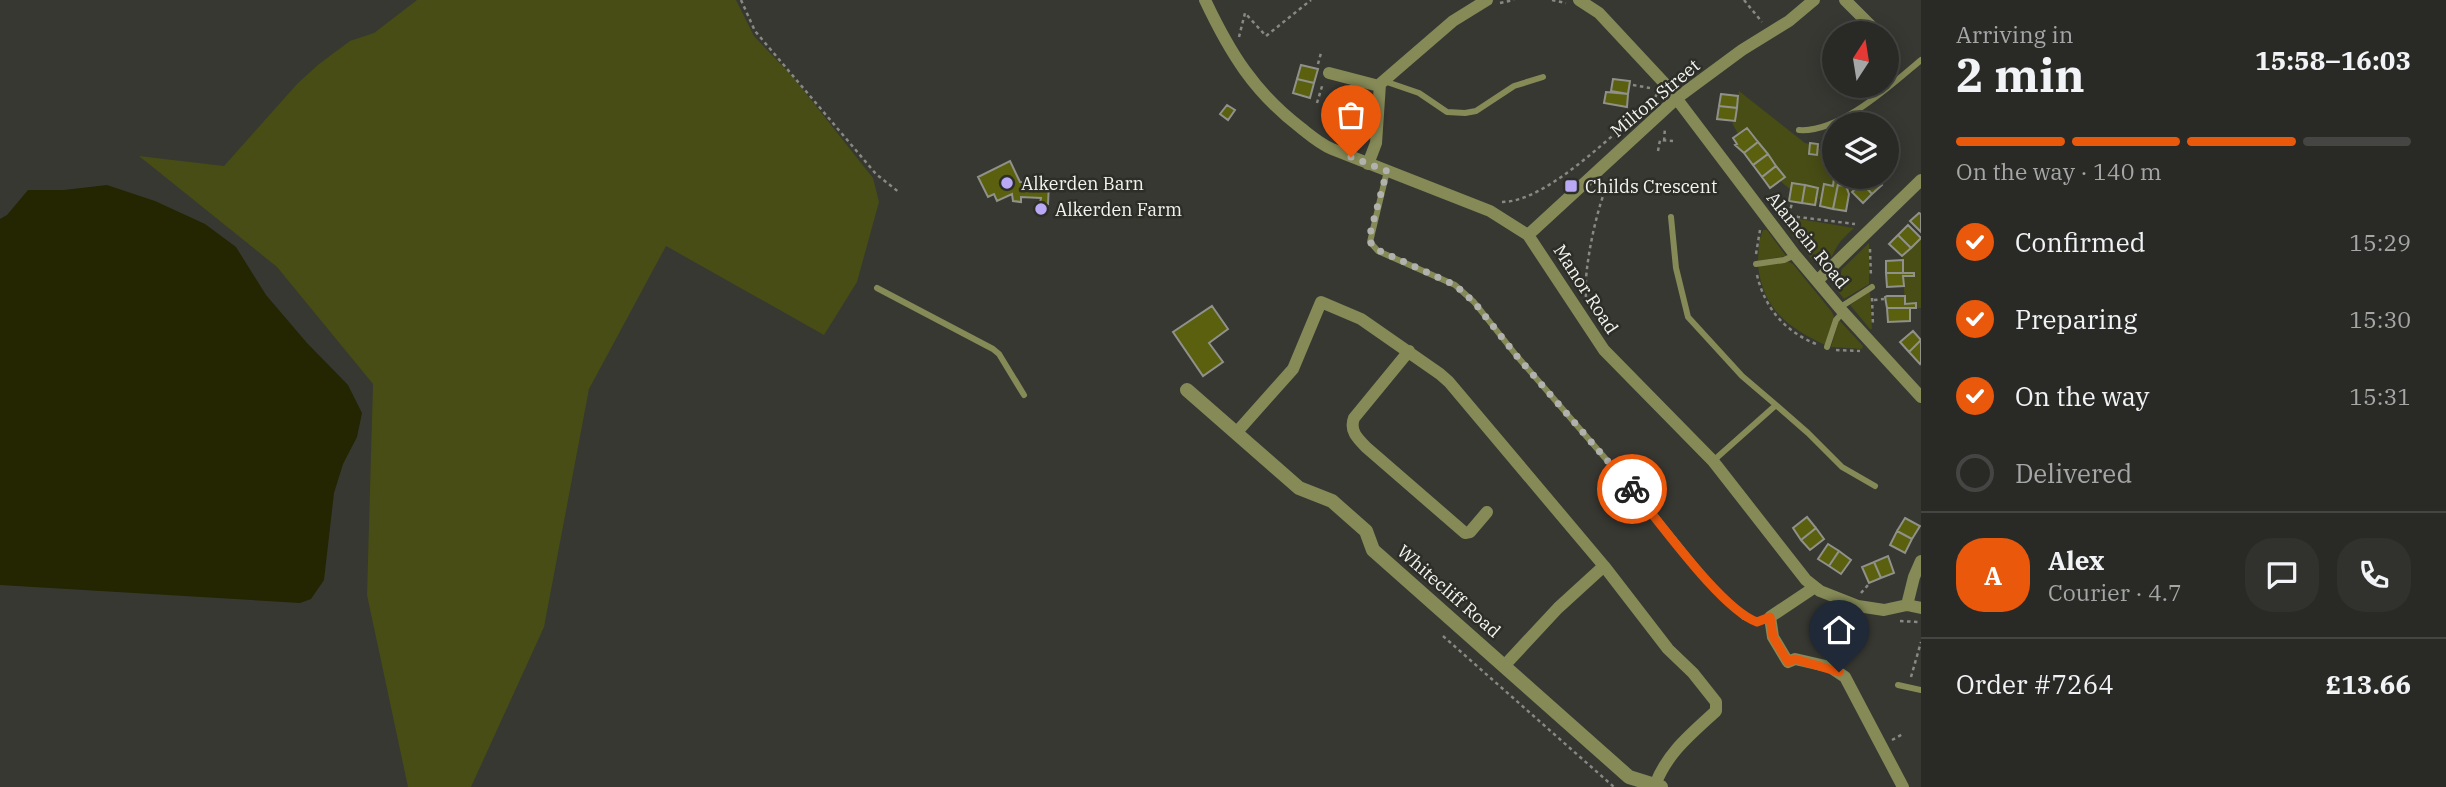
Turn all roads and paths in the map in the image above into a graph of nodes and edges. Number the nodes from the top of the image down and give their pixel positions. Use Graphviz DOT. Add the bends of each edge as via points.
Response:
graph roads {
  1 [pos="741,0"];
  2 [pos="1205,0"];
  3 [pos="1311,0"];
  4 [pos="1514,0"];
  5 [pos="1552,0"];
  6 [pos="1744,0"];
  7 [pos="1814,0"];
  8 [pos="1845,0"];
  9 [pos="1575,2"];
  10 [pos="1489,3"];
  11 [pos="1866,21"];
  12 [pos="1770,33"];
  13 [pos="1238,46"];
  14 [pos="1321,53"];
  15 [pos="1921,60"];
  16 [pos="1328,70"];
  17 [pos="1543,77"];
  18 [pos="1381,84"];
  19 [pos="1633,85"];
  20 [pos="1676,98"];
  21 [pos="1665,124"];
  22 [pos="1799,130"];
  23 [pos="1664,141"];
  24 [pos="1673,141"];
  25 [pos="1658,151"];
  26 [pos="1368,164"];
  27 [pos="1387,171"];
  28 [pos="1612,176"];
  29 [pos="1921,180"];
  30 [pos="900,192"];
  31 [pos="1497,201"];
  32 [pos="1792,203"];
  33 [pos="1773,207"];
  34 [pos="1789,215"];
  35 [pos="1671,217"];
  36 [pos="1764,226"];
  37 [pos="1855,229"];
  38 [pos="1528,235"];
  39 [pos="1871,244"];
  40 [pos="1795,255"];
  41 [pos="1756,264"];
  42 [pos="1817,281"];
  43 [pos="1872,287"];
  44 [pos="877,288"];
  45 [pos="1884,299"];
  46 [pos="1872,300"];
  47 [pos="1587,303"];
  48 [pos="1841,310"];
  49 [pos="1874,331"];
  50 [pos="1827,347"];
  51 [pos="1866,348"];
  52 [pos="1409,351"];
  53 [pos="1187,390"];
  54 [pos="1024,395"];
  55 [pos="1921,397"];
  56 [pos="1776,405"];
  57 [pos="1236,433"];
  58 [pos="1713,461"];
  59 [pos="1875,486"];
  60 [pos="1487,512"];
  61 [pos="1921,561"];
  62 [pos="1604,566"];
  63 [pos="1868,585"];
  64 [pos="1815,587"];
  65 [pos="1865,598"];
  66 [pos="1908,605"];
  67 [pos="1921,608"];
  68 [pos="1770,617"];
  69 [pos="1892,621"];
  70 [pos="1921,622"];
  71 [pos="1443,636"];
  72 [pos="1921,642"];
  73 [pos="1504,666"];
  74 [pos="1898,685"];
  75 [pos="1908,687"];
  76 [pos="1921,690"];
  77 [pos="1903,734"];
  78 [pos="1892,740"];
  79 [pos="1658,786"];
  80 [pos="1614,787"];
  81 [pos="1903,787"];
  1 -- 30 [label="path" via="755,31 876,174"];
  2 -- 26 [label="street, Manor Road" via="1232,55 1268,99 1325,146"];
  3 -- 13 [label="path" via="1266,36 1245,13"];
  4 -- 10 [label="path"];
  5 -- 9 [label="path"];
  6 -- 12 [label="path"];
  7 -- 12 [label="street, Milton Street"];
  8 -- 11 [label="street"];
  9 -- 20 [label="street" via="1604,18"];
  10 -- 18 [label="street" via="1474,6"];
  12 -- 20 [label="street, Milton Street"];
  14 -- 16 [label="path" via="1317,63"];
  15 -- 22 [label="lane" via="1842,118 1812,131"];
  16 -- 18 [label="street"];
  17 -- 18 [label="lane" via="1514,86 1465,114 1447,112 1419,93"];
  18 -- 26 [label="street" via="1376,141"];
  19 -- 31 [label="path" via="1657,86 1657,96 1568,173 1524,198"];
  20 -- 38 [label="street, Milton Street"];
  20 -- 40 [label="street, Alamein Road"];
  21 -- 23 [label="path"];
  23 -- 24 [label="path"];
  23 -- 25 [label="path" via="1659,141"];
  26 -- 27 [label="street, Manor Road"];
  27 -- 38 [label="street, Manor Road" via="1493,212"];
  27 -- 68 [label="lane" via="1370,242 1378,250 1455,285 1474,302 1709,583 1744,617 1757,622"];
  28 -- 47 [label="path" via="1591,246 1585,281"];
  29 -- 42 [label="street"];
  32 -- 34 [label="path"];
  33 -- 34 [label="path"];
  34 -- 37 [label="path" via="1862,224"];
  35 -- 56 [label="lane" via="1676,268 1688,317 1742,376"];
  36 -- 41 [label="path" via="1758,237"];
  38 -- 58 [label="street, Manor Road" via="1604,349"];
  39 -- 43 [label="path"];
  40 -- 41 [label="lane"];
  40 -- 42 [label="street, Alamein Road"];
  41 -- 50 [label="path" via="1761,288 1777,317 1792,332"];
  42 -- 48 [label="street, Alamein Road"];
  43 -- 46 [label="path"];
  43 -- 48 [label="lane"];
  44 -- 54 [label="lane" via="993,349"];
  45 -- 46 [label="path"];
  46 -- 49 [label="path"];
  48 -- 50 [label="lane"];
  48 -- 55 [label="street, Alamein Road"];
  50 -- 51 [label="path"];
  52 -- 57 [label="street" via="1361,319 1321,302 1293,369"];
  52 -- 60 [label="street" via="1354,418 1354,434 1465,533"];
  52 -- 62 [label="street" via="1449,382"];
  53 -- 57 [label="street, Whitecliff Road"];
  56 -- 58 [label="lane"];
  56 -- 59 [label="lane" via="1842,467"];
  57 -- 73 [label="street, Whitecliff Road" via="1299,488 1332,501 1366,531 1373,550"];
  58 -- 64 [label="street, Manor Road"];
  61 -- 66 [label="street"];
  62 -- 73 [label="street"];
  62 -- 79 [label="street" via="1717,704 1716,711 1668,759"];
  63 -- 65 [label="path" via="1858,597"];
  64 -- 66 [label="street, Manor Road" via="1865,608 1887,610"];
  64 -- 68 [label="street"];
  66 -- 67 [label="street, Manor Road"];
  68 -- 81 [label="street" via="1773,637 1788,662 1795,659 1825,666 1845,677"];
  69 -- 70 [label="path"];
  71 -- 80 [label="path"];
  72 -- 75 [label="path"];
  73 -- 79 [label="street, Whitecliff Road" via="1629,777"];
  74 -- 75 [label="lane"];
  75 -- 76 [label="lane"];
  77 -- 78 [label="path"];
}
